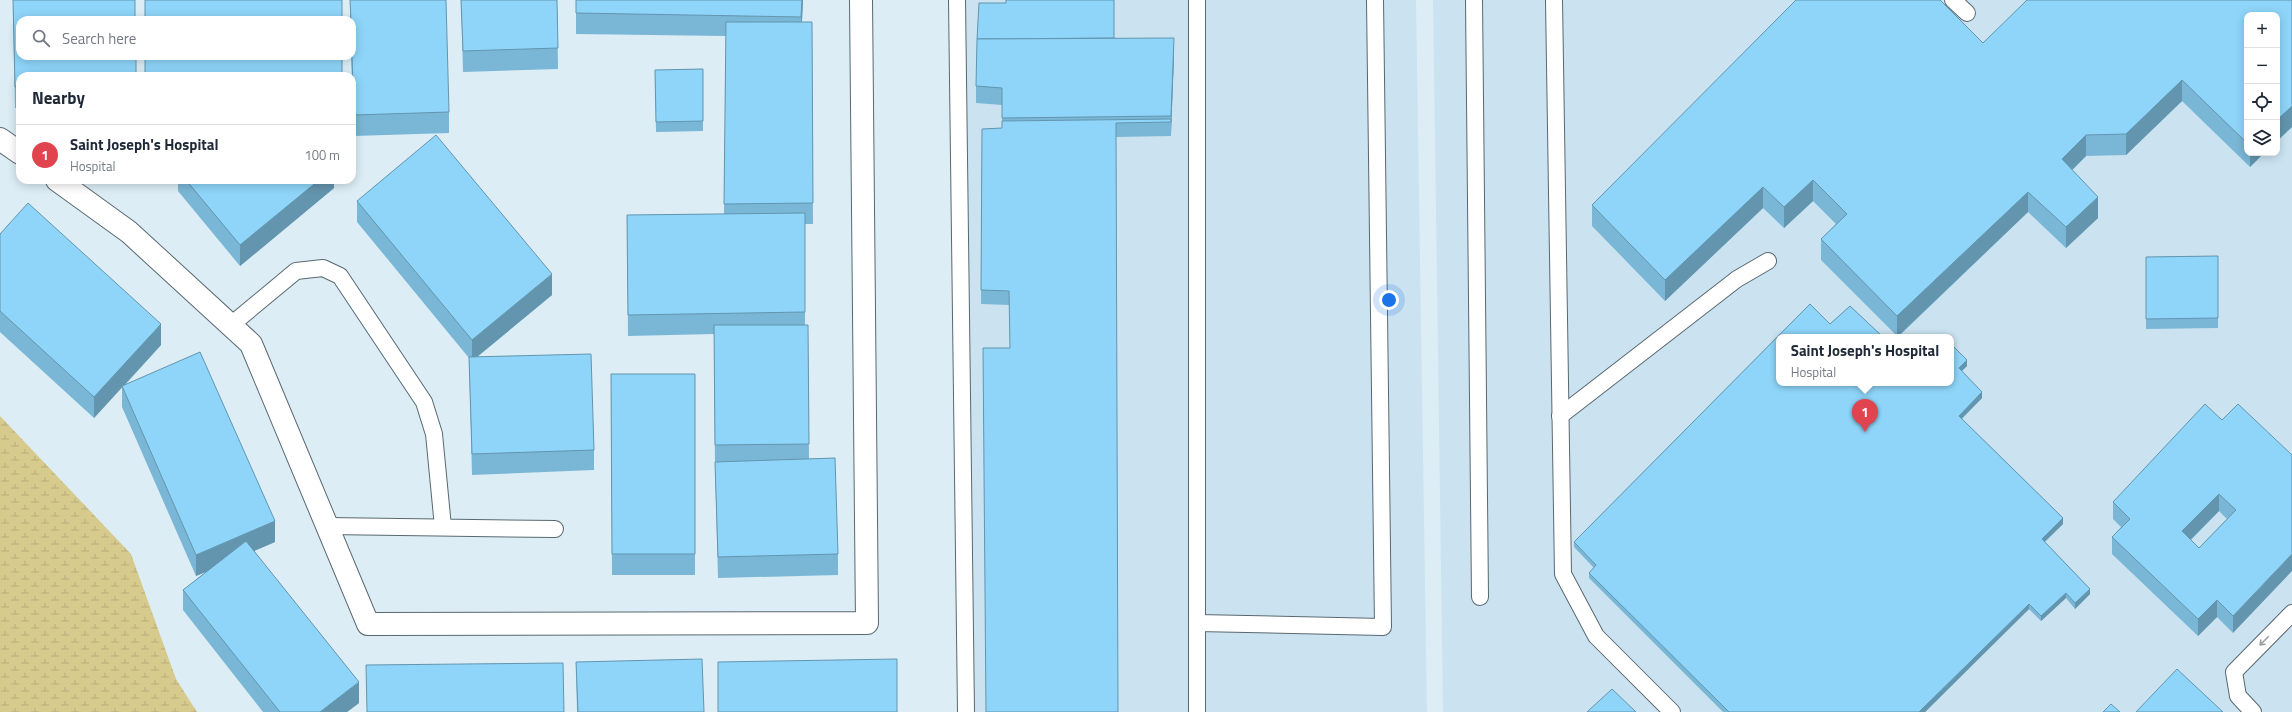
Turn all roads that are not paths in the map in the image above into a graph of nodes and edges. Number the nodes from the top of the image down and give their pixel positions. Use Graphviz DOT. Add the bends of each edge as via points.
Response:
graph roads {
  1 [pos="861,0"];
  2 [pos="957,0"];
  3 [pos="1197,0"];
  4 [pos="1375,0"];
  5 [pos="1474,0"];
  6 [pos="1554,0"];
  7 [pos="1953,0"];
  8 [pos="1967,14"];
  9 [pos="0,139"];
  10 [pos="16,150"];
  11 [pos="63,184"];
  12 [pos="1768,261"];
  13 [pos="231,326"];
  14 [pos="1560,416"];
  15 [pos="327,526"];
  16 [pos="443,527"];
  17 [pos="555,528"];
  18 [pos="1480,597"];
  19 [pos="2292,613"];
  20 [pos="1197,623"];
  21 [pos="966,712"];
  22 [pos="1198,712"];
  23 [pos="1672,712"];
  24 [pos="2253,712"];
  1 -- 15 [label="street" via="867,623 368,624"];
  2 -- 21 [label="lane"];
  3 -- 20 [label="lane"];
  4 -- 20 [label="lane" via="1383,627"];
  5 -- 18 [label="lane"];
  6 -- 14 [label="lane"];
  7 -- 8 [label="lane"];
  9 -- 10 [label="street"];
  11 -- 13 [label="street" via="129,232"];
  12 -- 14 [label="lane" via="1737,279"];
  13 -- 15 [label="street" via="251,344"];
  13 -- 16 [label="lane" via="296,271 323,268 340,276 424,402 434,434"];
  14 -- 23 [label="lane" via="1563,574 1596,636"];
  15 -- 16 [label="lane"];
  16 -- 17 [label="lane"];
  19 -- 24 [label="lane, one-way" via="2234,672 2238,696"];
  20 -- 22 [label="lane"];
}
